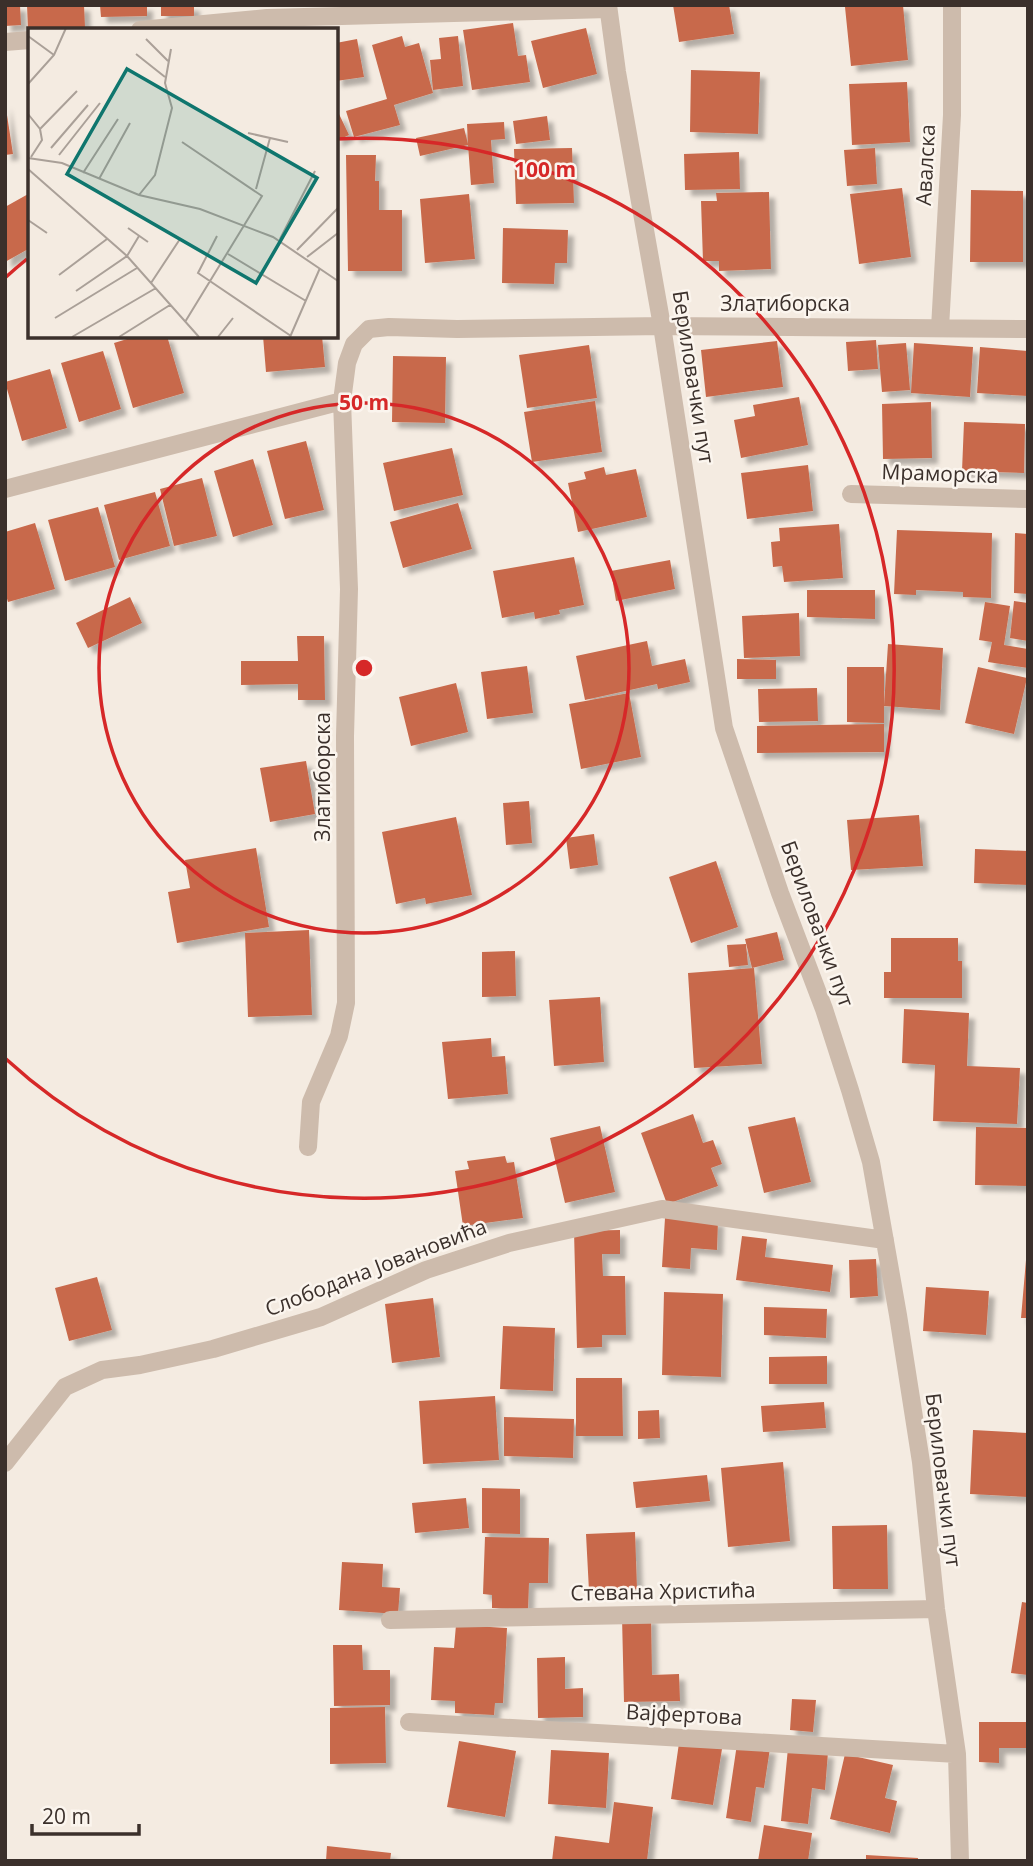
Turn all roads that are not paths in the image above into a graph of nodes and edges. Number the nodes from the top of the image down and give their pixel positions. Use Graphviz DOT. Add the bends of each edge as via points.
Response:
graph roads {
  1 [pos="952,5"];
  2 [pos="608,7"];
  3 [pos="161,28"];
  4 [pos="28,40"];
  5 [pos="5,42"];
  6 [pos="662,326"];
  7 [pos="940,328"];
  8 [pos="1028,329"];
  9 [pos="342,401"];
  10 [pos="5,489"];
  11 [pos="851,494"];
  12 [pos="1028,499"];
  13 [pos="309,1147"];
  14 [pos="885,1240"];
  15 [pos="5,1463"];
  16 [pos="936,1609"];
  17 [pos="390,1620"];
  18 [pos="409,1722"];
  19 [pos="957,1754"];
  20 [pos="960,1861"];
  1 -- 7 [label="street, Авалска" via="952,116"];
  2 -- 3 [label="street" via="267,18"];
  2 -- 6 [label="street, Бериловачки пут"];
  4 -- 5 [label="street"];
  6 -- 7 [label="street, Златиборска"];
  6 -- 9 [label="street, Златиборска" via="369,329 354,344"];
  6 -- 14 [label="street, Бериловачки пут" via="724,728 850,1090"];
  7 -- 8 [label="street, Златиборска"];
  9 -- 10 [label="street"];
  9 -- 13 [label="street, Златиборска" via="349,589 346,1003 339,1036 311,1102"];
  11 -- 12 [label="street, Мраморска"];
  14 -- 15 [label="street, Слободана Јовановића" via="662,1209 509,1243 426,1270 321,1317 214,1349 102,1370 65,1387"];
  14 -- 16 [label="street, Бериловачки пут" via="921,1462"];
  16 -- 17 [label="street, Стевана Христића"];
  16 -- 19 [label="street, Бериловачки пут"];
  18 -- 19 [label="street, Вајфертова"];
  19 -- 20 [label="street, Бериловачки пут"];
}
